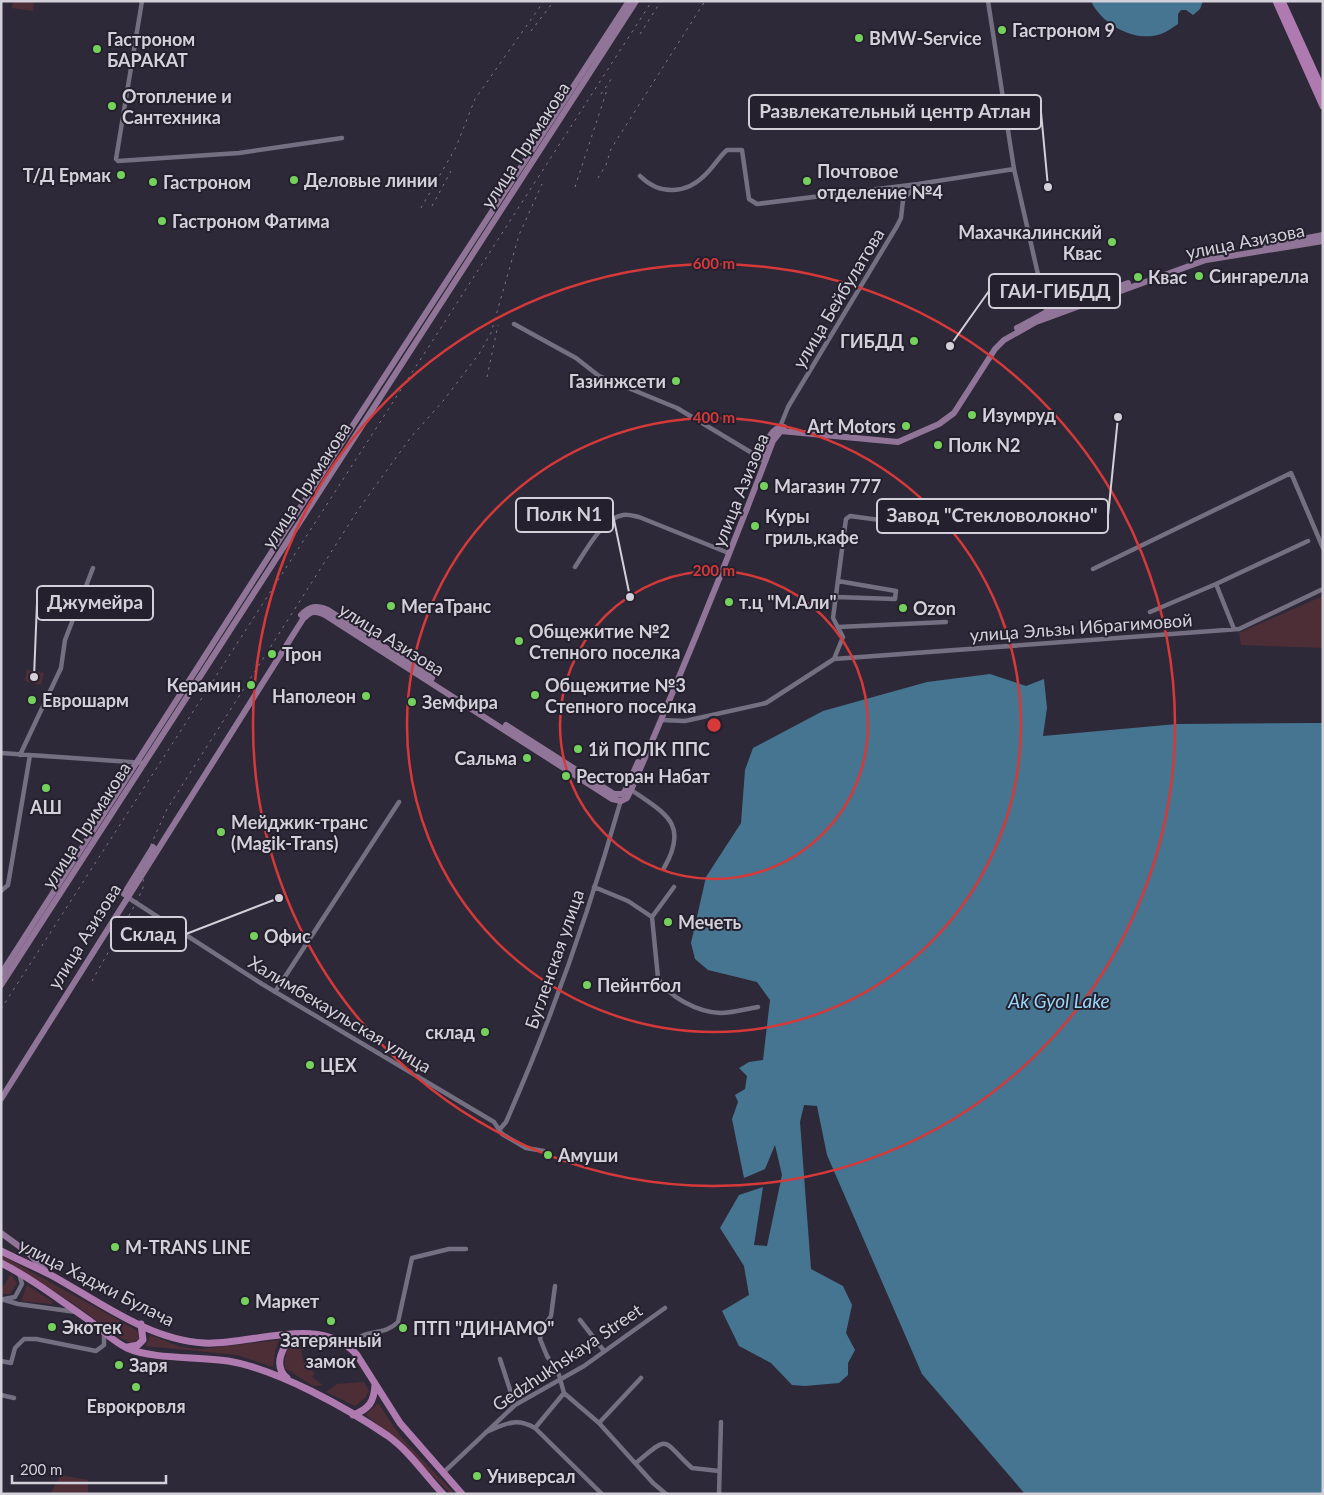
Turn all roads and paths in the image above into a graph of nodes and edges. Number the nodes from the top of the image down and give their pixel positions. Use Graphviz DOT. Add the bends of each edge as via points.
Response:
graph roads {
  1 [pos="142,1"];
  2 [pos="630,1"];
  3 [pos="636,1"];
  4 [pos="988,1"];
  5 [pos="1276,1"];
  6 [pos="1282,1"];
  7 [pos="1323,91"];
  8 [pos="1323,106"];
  9 [pos="342,138"];
  10 [pos="1014,169"];
  11 [pos="640,176"];
  12 [pos="918,184"];
  13 [pos="1323,235"];
  14 [pos="1323,241"];
  15 [pos="1047,315"];
  16 [pos="514,324"];
  17 [pos="780,427"];
  18 [pos="762,459"];
  19 [pos="902,523"];
  20 [pos="1308,541"];
  21 [pos="1323,548"];
  22 [pos="726,552"];
  23 [pos="575,567"];
  24 [pos="93,568"];
  25 [pos="1093,569"];
  26 [pos="838,581"];
  27 [pos="1216,584"];
  28 [pos="1323,589"];
  29 [pos="836,597"];
  30 [pos="1150,612"];
  31 [pos="946,622"];
  32 [pos="838,627"];
  33 [pos="1234,629"];
  34 [pos="834,659"];
  35 [pos="662,720"];
  36 [pos="1,752"];
  37 [pos="20,754"];
  38 [pos="30,755"];
  39 [pos="141,762"];
  40 [pos="629,788"];
  41 [pos="622,797"];
  42 [pos="399,802"];
  43 [pos="664,868"];
  44 [pos="594,887"];
  45 [pos="674,887"];
  46 [pos="1,891"];
  47 [pos="125,896"];
  48 [pos="652,917"];
  49 [pos="1,974"];
  50 [pos="1,985"];
  51 [pos="275,992"];
  52 [pos="758,1007"];
  53 [pos="1,1092"];
  54 [pos="1,1099"];
  55 [pos="500,1129"];
  56 [pos="544,1151"];
  57 [pos="1,1233"];
  58 [pos="466,1249"];
  59 [pos="1,1251"];
  60 [pos="27,1252"];
  61 [pos="23,1262"];
  62 [pos="1,1263"];
  63 [pos="18,1272"];
  64 [pos="50,1275"];
  65 [pos="555,1286"];
  66 [pos="1,1299"];
  67 [pos="665,1308"];
  68 [pos="77,1312"];
  69 [pos="580,1320"];
  70 [pos="140,1324"];
  71 [pos="104,1332"];
  72 [pos="296,1334"];
  73 [pos="125,1347"];
  74 [pos="349,1347"];
  75 [pos="604,1350"];
  76 [pos="500,1359"];
  77 [pos="1,1361"];
  78 [pos="641,1378"];
  79 [pos="289,1380"];
  80 [pos="561,1380"];
  81 [pos="375,1384"];
  82 [pos="564,1393"];
  83 [pos="1,1395"];
  84 [pos="14,1398"];
  85 [pos="515,1405"];
  86 [pos="353,1415"];
  87 [pos="721,1422"];
  88 [pos="599,1423"];
  89 [pos="535,1428"];
  90 [pos="485,1432"];
  91 [pos="636,1463"];
  92 [pos="719,1470"];
  93 [pos="443,1472"];
  94 [pos="441,1493"];
  95 [pos="462,1494"];
  96 [pos="602,1494"];
  97 [pos="666,1494"];
  98 [pos="719,1494"];
  1 -- 9 [label="street" via="118,161 239,153"];
  2 -- 39 [label="main road, улица Примакова" via="350,431"];
  3 -- 39 [label="main road, улица Примакова"];
  4 -- 10 [label="street"];
  5 -- 8 [label="main road"];
  6 -- 7 [label="main road"];
  10 -- 12 [label="street"];
  10 -- 15 [label="street"];
  11 -- 12 [label="street" via="656,188 685,190 705,175 727,150 742,150 750,199 757,204"];
  12 -- 17 [label="street, улица Бейбулатова" via="904,197 901,218 788,407"];
  13 -- 15 [label="main road, улица Азизова" via="1206,256"];
  14 -- 15 [label="main road, улица Азизова" via="1206,260"];
  15 -- 17 [label="main road, улица Азизова" via="995,343 951,412 898,438"];
  15 -- 35 [label="main road, улица Азизова" via="996,348 950,417 898,442 781,431 777,434"];
  16 -- 18 [label="street" via="576,358 599,376 677,408"];
  17 -- 18 [label="main road, улица Азизова" via="770,434"];
  18 -- 22 [label="main road, улица Азизова"];
  19 -- 26 [label="street" via="847,518"];
  20 -- 27 [label="street"];
  21 -- 25 [label="street" via="1292,473"];
  22 -- 23 [label="street" via="625,514 613,519 599,532"];
  22 -- 40 [label="main road, улица Азизова"];
  24 -- 37 [label="street" via="64,640 61,668"];
  26 -- 29 [label="street"];
  26 -- 29 [label="street" via="896,591 895,599"];
  27 -- 30 [label="street"];
  27 -- 33 [label="street"];
  28 -- 33 [label="street, улица Эльзы Ибрагимовой"];
  29 -- 32 [label="street" via="833,618"];
  31 -- 32 [label="street"];
  32 -- 34 [label="street" via="843,637"];
  33 -- 34 [label="street, улица Эльзы Ибрагимовой"];
  34 -- 35 [label="street" via="766,703 685,720"];
  35 -- 40 [label="main road, улица Азизова"];
  36 -- 37 [label="street"];
  37 -- 38 [label="street"];
  38 -- 39 [label="street"];
  38 -- 46 [label="street" via="8,885"];
  39 -- 49 [label="main road, улица Примакова"];
  39 -- 50 [label="main road, улица Примакова"];
  40 -- 41 [label="main road, улица Азизова"];
  40 -- 43 [label="street" via="667,815 672,825 676,839 673,853"];
  41 -- 44 [label="street, Бугленская улица"];
  41 -- 47 [label="main road, улица Азизова" via="322,608 308,608"];
  42 -- 51 [label="street"];
  44 -- 48 [label="street" via="628,901"];
  44 -- 55 [label="street, Бугленская улица" via="538,1049"];
  45 -- 48 [label="street"];
  47 -- 51 [label="street, Халимбекаульская улица"];
  47 -- 53 [label="main road, улица Азизова"];
  47 -- 54 [label="main road, улица Азизова"];
  48 -- 52 [label="street" via="658,978 670,993 718,1013"];
  51 -- 55 [label="street, Халимбекаульская улица" via="494,1122"];
  55 -- 56 [label="street, Халимбекаульская улица" via="502,1134 526,1148"];
  57 -- 60 [label="main road"];
  58 -- 74 [label="street" via="449,1249 412,1258 398,1322 387,1330 360,1335"];
  59 -- 61 [label="main road, улица Хаджи Булача"];
  60 -- 61 [label="main road"];
  60 -- 64 [label="main road"];
  61 -- 64 [label="main road, улица Хаджи Булача"];
  62 -- 63 [label="main road, улица Хаджи Булача"];
  63 -- 66 [label="street" via="22,1284 15,1297"];
  63 -- 68 [label="main road, улица Хаджи Булача"];
  64 -- 70 [label="main road, улица Хаджи Булача"];
  65 -- 80 [label="street" via="551,1316 540,1334 547,1356"];
  66 -- 68 [label="street"];
  67 -- 75 [label="street, Gedzhukhskaya Street"];
  68 -- 71 [label="main road, улица Хаджи Булача"];
  69 -- 75 [label="street"];
  70 -- 72 [label="main road, улица Хаджи Булача" via="178,1340 205,1344"];
  70 -- 73 [label="main road" via="143,1340 134,1347"];
  71 -- 73 [label="main road, улица Хаджи Булача"];
  71 -- 77 [label="street" via="105,1342 100,1350 24,1339 15,1348 11,1363"];
  72 -- 74 [label="main road, улица Хаджи Булача" via="317,1335"];
  72 -- 79 [label="main road" via="284,1346 280,1361 281,1371"];
  73 -- 79 [label="main road, улица Хаджи Булача" via="151,1354 253,1366"];
  74 -- 81 [label="main road"];
  75 -- 80 [label="street, Gedzhukhskaya Street"];
  76 -- 85 [label="street"];
  78 -- 88 [label="street"];
  79 -- 86 [label="main road, улица Хаджи Булача"];
  80 -- 82 [label="street"];
  80 -- 85 [label="street, Gedzhukhskaya Street"];
  81 -- 86 [label="main road" via="373,1402 366,1411"];
  81 -- 93 [label="main road" via="400,1423"];
  82 -- 88 [label="street"];
  82 -- 89 [label="street"];
  83 -- 84 [label="street"];
  85 -- 90 [label="street, Gedzhukhskaya Street"];
  86 -- 94 [label="main road, улица Хаджи Булача" via="400,1446"];
  87 -- 92 [label="street"];
  88 -- 91 [label="street"];
  89 -- 90 [label="street" via="523,1422 513,1422"];
  89 -- 96 [label="street"];
  90 -- 93 [label="street, Gedzhukhskaya Street"];
  91 -- 92 [label="street" via="664,1442 671,1445 692,1468"];
  91 -- 97 [label="street"];
  92 -- 98 [label="street"];
  93 -- 95 [label="main road"];
}
